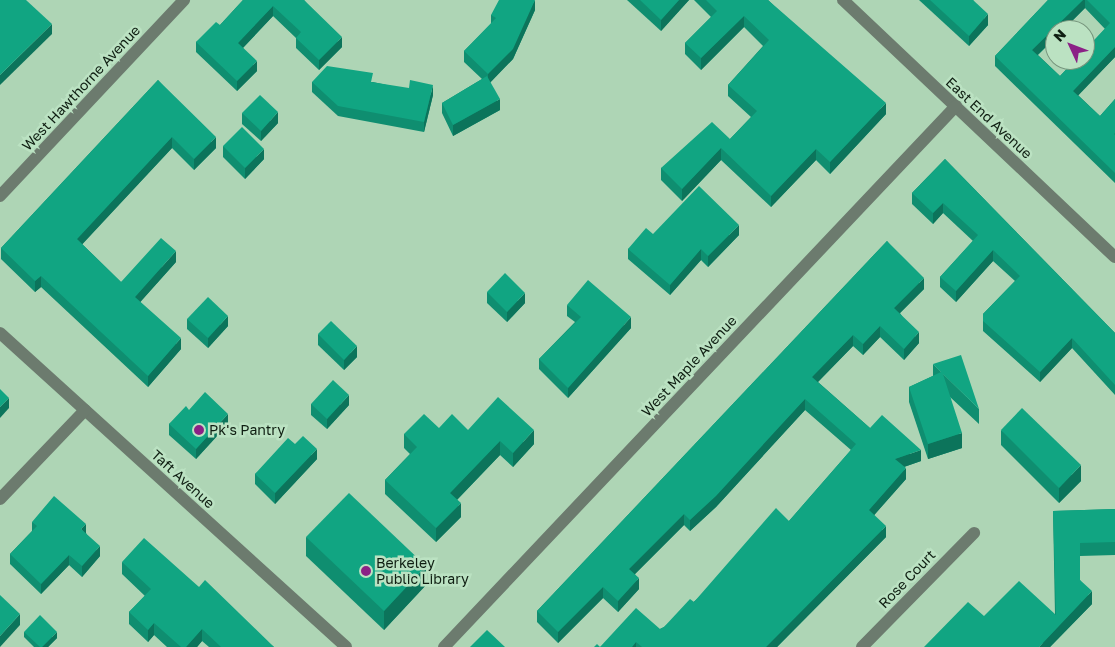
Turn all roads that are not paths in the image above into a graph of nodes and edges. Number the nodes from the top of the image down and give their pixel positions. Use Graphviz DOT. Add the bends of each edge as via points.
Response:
graph roads {
  1 [pos="184,0"];
  2 [pos="843,0"];
  3 [pos="956,106"];
  4 [pos="0,196"];
  5 [pos="1115,257"];
  6 [pos="0,334"];
  7 [pos="85,410"];
  8 [pos="0,499"];
  9 [pos="974,533"];
  10 [pos="346,647"];
  11 [pos="444,647"];
  12 [pos="862,647"];
  1 -- 4 [label="street, West Hawthorne Avenue"];
  2 -- 3 [label="street, East End Avenue"];
  3 -- 5 [label="street, East End Avenue"];
  3 -- 11 [label="street, West Maple Avenue"];
  6 -- 7 [label="street, Taft Avenue"];
  7 -- 8 [label="street"];
  7 -- 10 [label="street, Taft Avenue"];
  9 -- 12 [label="street, Rose Court"];
}
